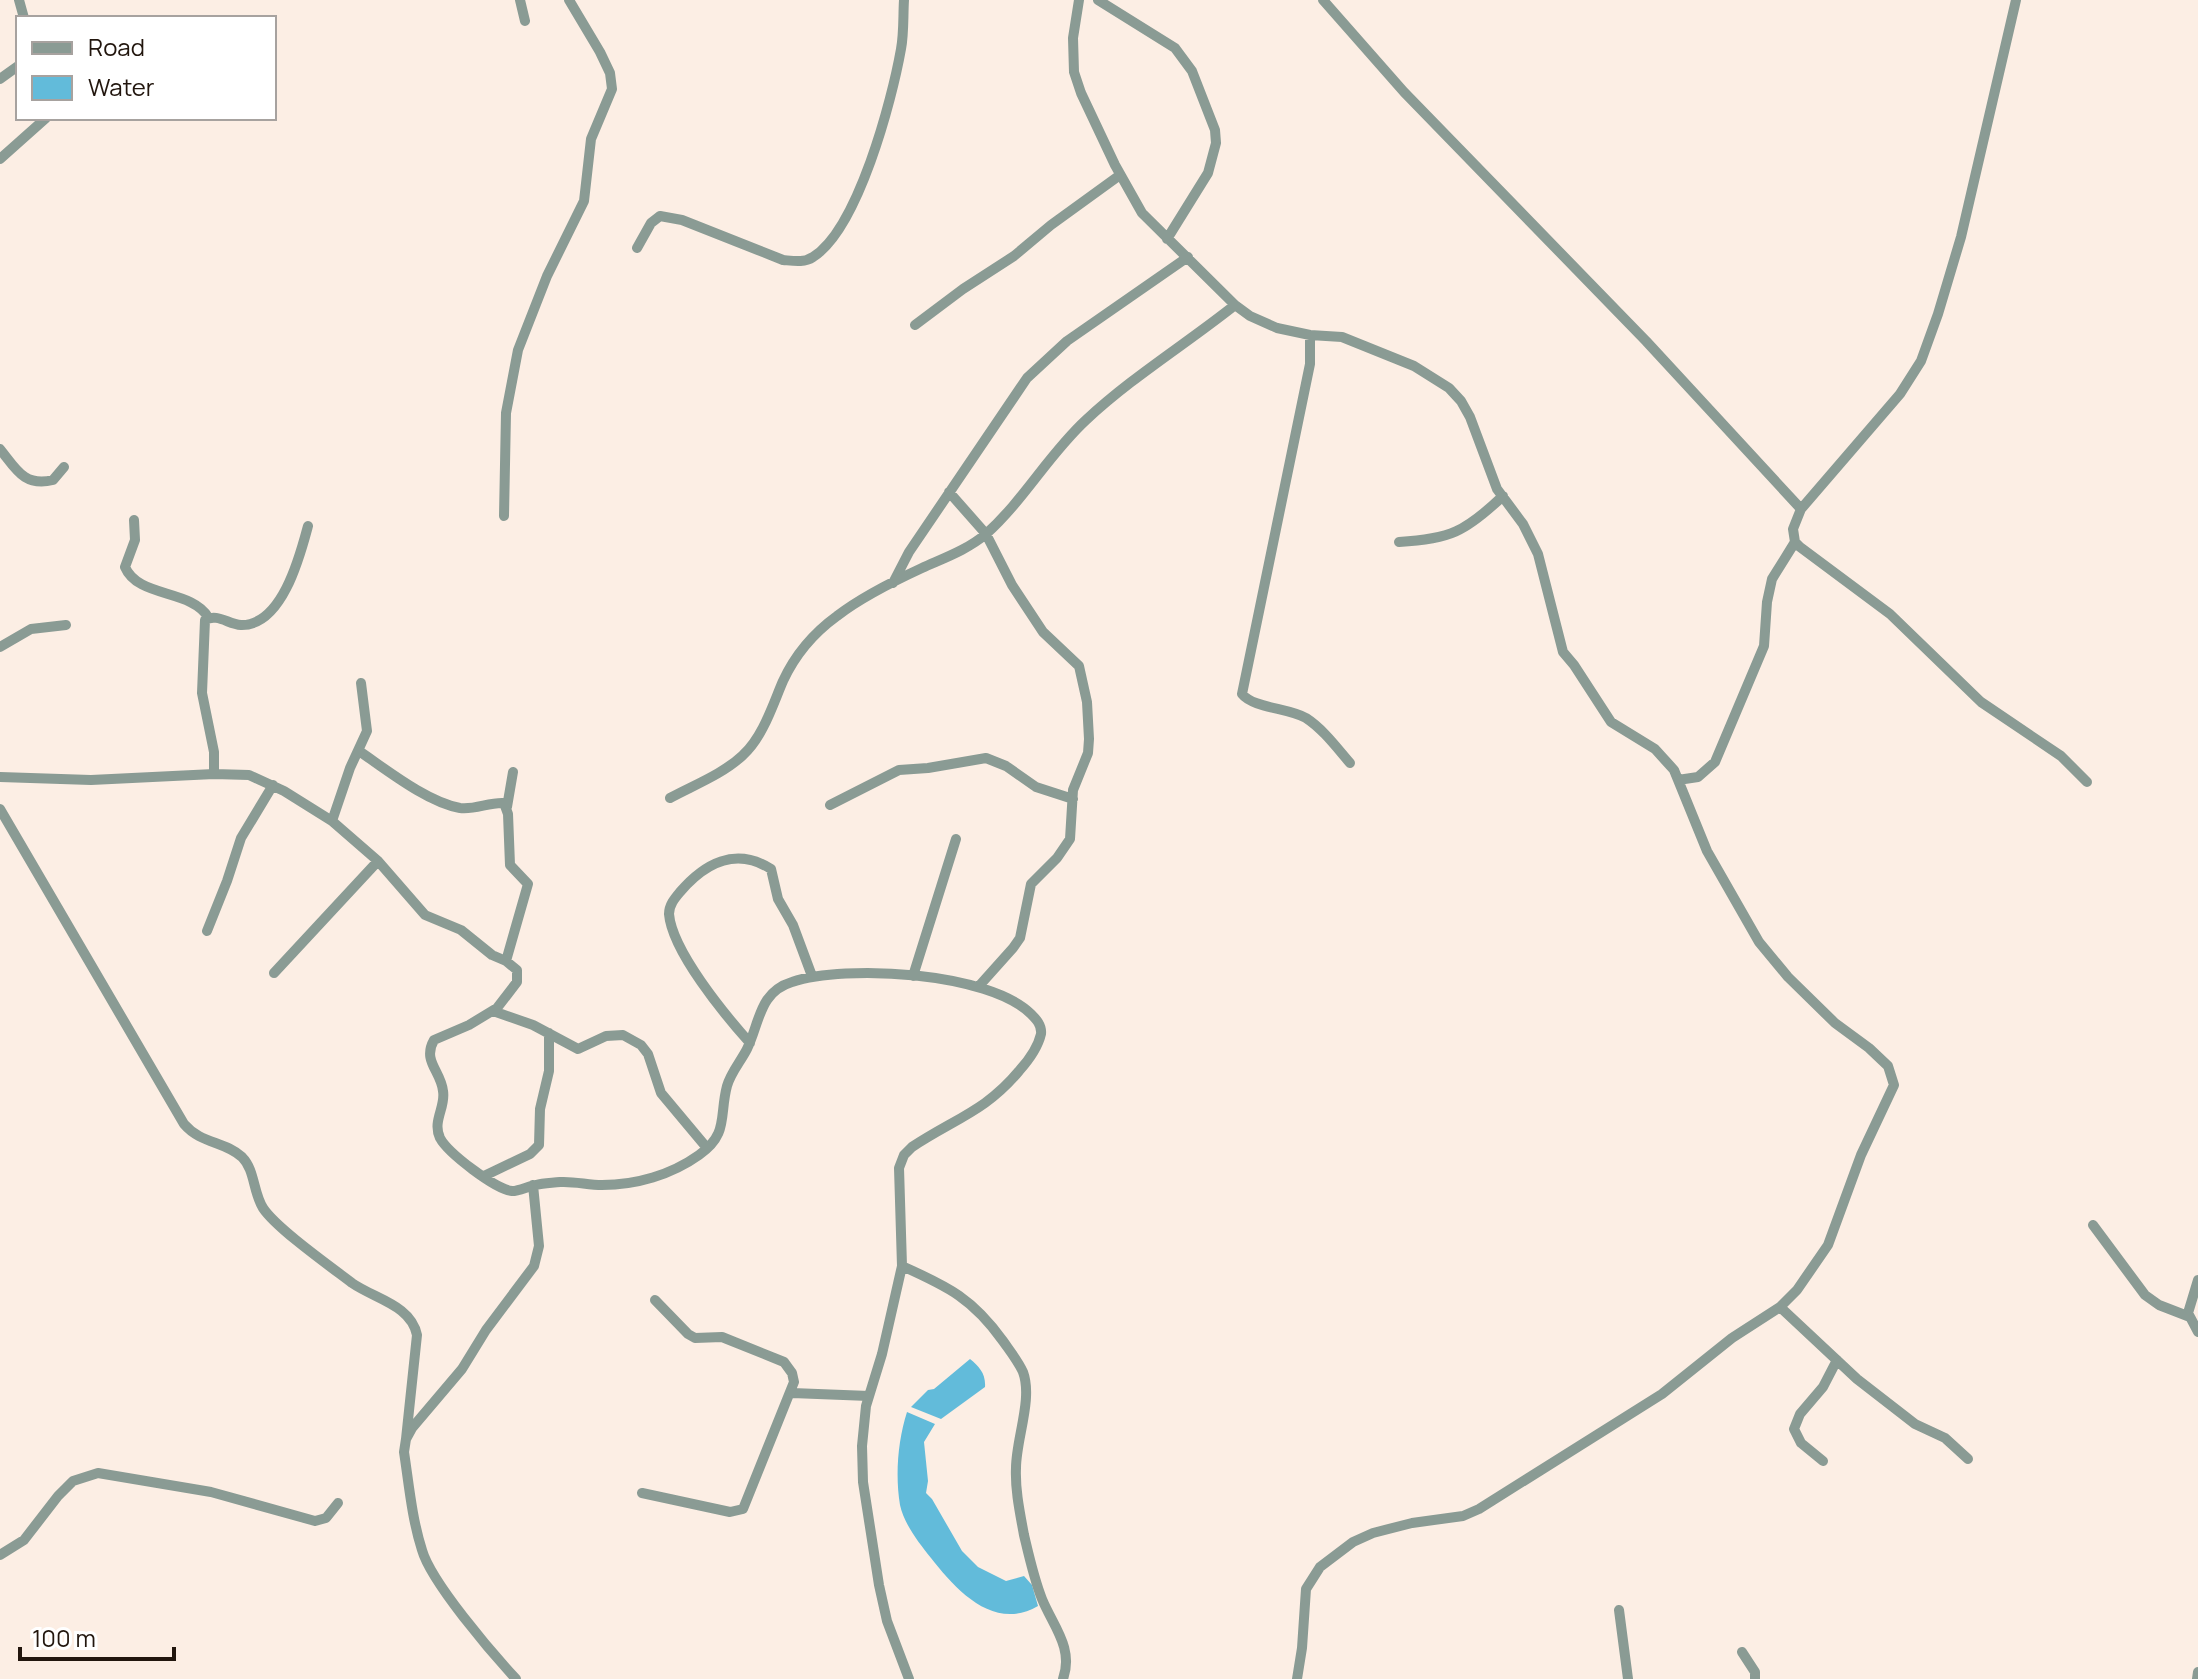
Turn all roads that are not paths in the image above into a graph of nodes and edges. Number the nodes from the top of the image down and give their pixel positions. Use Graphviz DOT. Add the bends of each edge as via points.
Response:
graph roads {
  1 [pos="520,0"];
  2 [pos="569,0"];
  3 [pos="904,0"];
  4 [pos="1079,0"];
  5 [pos="1098,0"];
  6 [pos="1323,0"];
  7 [pos="2016,0"];
  8 [pos="525,21"];
  9 [pos="44,120"];
  10 [pos="0,159"];
  11 [pos="1120,175"];
  12 [pos="1167,239"];
  13 [pos="637,248"];
  14 [pos="1188,257"];
  15 [pos="1235,305"];
  16 [pos="915,325"];
  17 [pos="1310,335"];
  18 [pos="0,449"];
  19 [pos="64,467"];
  20 [pos="949,492"];
  21 [pos="1503,496"];
  22 [pos="1801,509"];
  23 [pos="504,516"];
  24 [pos="134,520"];
  25 [pos="308,526"];
  26 [pos="986,534"];
  27 [pos="1399,542"];
  28 [pos="1795,542"];
  29 [pos="893,583"];
  30 [pos="208,617"];
  31 [pos="66,625"];
  32 [pos="0,647"];
  33 [pos="361,683"];
  34 [pos="359,751"];
  35 [pos="1350,763"];
  36 [pos="513,772"];
  37 [pos="214,774"];
  38 [pos="0,777"];
  39 [pos="1678,780"];
  40 [pos="2087,782"];
  41 [pos="273,785"];
  42 [pos="670,798"];
  43 [pos="1073,799"];
  44 [pos="830,805"];
  45 [pos="507,807"];
  46 [pos="0,809"];
  47 [pos="332,821"];
  48 [pos="956,839"];
  49 [pos="378,861"];
  50 [pos="207,931"];
  51 [pos="506,961"];
  52 [pos="274,973"];
  53 [pos="812,976"];
  54 [pos="913,976"];
  55 [pos="979,986"];
  56 [pos="493,1011"];
  57 [pos="549,1033"];
  58 [pos="750,1043"];
  59 [pos="707,1148"];
  60 [pos="484,1176"];
  61 [pos="533,1185"];
  62 [pos="2093,1225"];
  63 [pos="902,1266"];
  64 [pos="2198,1280"];
  65 [pos="655,1300"];
  66 [pos="1780,1307"];
  67 [pos="2190,1317"];
  68 [pos="2198,1332"];
  69 [pos="1837,1360"];
  70 [pos="792,1393"];
  71 [pos="869,1396"];
  72 [pos="406,1439"];
  73 [pos="1968,1459"];
  74 [pos="1823,1461"];
  75 [pos="642,1493"];
  76 [pos="338,1503"];
  77 [pos="0,1555"];
  78 [pos="1619,1610"];
  79 [pos="1742,1652"];
  80 [pos="2198,1672"];
  81 [pos="516,1679"];
  82 [pos="909,1679"];
  83 [pos="1063,1679"];
  84 [pos="1297,1679"];
  85 [pos="1628,1679"];
  86 [pos="1755,1679"];
  87 [pos="2197,1679"];
  1 -- 8 [label="street"];
  2 -- 23 [label="street" via="600,52 612,89 591,139 584,201 518,350 506,413"];
  3 -- 13 [label="street" via="894,86 868,170 842,224 813,257 783,260 660,216"];
  4 -- 11 [label="street" via="1074,72"];
  5 -- 12 [label="street" via="1175,48 1192,71 1215,130 1208,173"];
  6 -- 22 [label="street"];
  7 -- 22 [label="street" via="1961,237 1921,361 1900,394"];
  9 -- 10 [label="street"];
  11 -- 12 [label="street" via="1142,213"];
  11 -- 16 [label="street"];
  12 -- 14 [label="street"];
  14 -- 15 [label="street"];
  14 -- 20 [label="street" via="1047,357"];
  15 -- 17 [label="street" via="1264,323"];
  15 -- 26 [label="street" via="1085,421"];
  17 -- 21 [label="street" via="1342,337 1414,366 1449,388 1470,417"];
  17 -- 35 [label="street" via="1310,364 1286,493 1242,688 1246,699 1308,719"];
  18 -- 19 [label="street" via="20,476 36,483 53,480"];
  20 -- 26 [label="street"];
  20 -- 29 [label="street"];
  21 -- 27 [label="street" via="1455,534"];
  21 -- 39 [label="street" via="1538,554 1563,652 1611,722 1655,749"];
  22 -- 28 [label="street" via="1793,529"];
  24 -- 30 [label="street" via="135,540 125,567 131,579 198,606"];
  25 -- 30 [label="street" via="298,567 272,608 246,625"];
  26 -- 29 [label="street"];
  26 -- 43 [label="street" via="1043,632 1079,666 1083,677 1088,753"];
  28 -- 39 [label="street" via="1772,579 1764,646 1715,762 1698,777"];
  28 -- 40 [label="street" via="1890,614 1981,702 2061,756"];
  29 -- 42 [label="street" via="837,615 804,647 745,754"];
  30 -- 37 [label="street" via="203,627 202,693"];
  31 -- 32 [label="street" via="31,629"];
  33 -- 34 [label="street" via="367,731"];
  34 -- 45 [label="street" via="448,804"];
  34 -- 47 [label="street"];
  36 -- 45 [label="street"];
  37 -- 38 [label="street" via="91,780"];
  37 -- 41 [label="street" via="255,776"];
  39 -- 66 [label="street" via="1707,851 1759,942 1788,977 1893,1075 1892,1093 1861,1155 1828,1245 1811,1274"];
  41 -- 47 [label="street"];
  41 -- 50 [label="street" via="241,838"];
  43 -- 44 [label="street" via="1036,787 986,758 899,770"];
  43 -- 55 [label="street" via="1066,849 1031,884 1020,938"];
  45 -- 51 [label="street" via="510,865 528,884"];
  46 -- 72 [label="street" via="191,1133 243,1158 264,1210 350,1282 415,1323"];
  47 -- 49 [label="street"];
  48 -- 54 [label="street"];
  49 -- 51 [label="street" via="425,915 461,930"];
  49 -- 52 [label="street"];
  51 -- 56 [label="street" via="517,970 517,982"];
  53 -- 54 [label="street"];
  53 -- 58 [label="street" via="780,986 767,997"];
  53 -- 58 [label="street" via="778,899 771,869 758,862 715,862 688,883 670,907 675,933 698,978"];
  54 -- 55 [label="street"];
  55 -- 63 [label="street" via="1028,1011 1041,1027 1040,1036 1005,1089 912,1147 900,1161"];
  56 -- 57 [label="street"];
  56 -- 60 [label="street" via="434,1040 429,1052 444,1092 437,1122 441,1140"];
  57 -- 59 [label="street" via="578,1049 606,1036 623,1035 641,1045 661,1093"];
  57 -- 60 [label="street" via="539,1145"];
  58 -- 59 [label="street" via="727,1088 721,1130"];
  59 -- 61 [label="street" via="687,1163 641,1181"];
  60 -- 61 [label="street" via="513,1191"];
  61 -- 72 [label="street" via="539,1246 534,1266"];
  62 -- 67 [label="street" via="2145,1295"];
  63 -- 71 [label="street"];
  63 -- 83 [label="street" via="941,1283 980,1310 1022,1371 1026,1386 1016,1470 1024,1535 1042,1601 1065,1646"];
  64 -- 67 [label="street"];
  65 -- 70 [label="street" via="695,1338 722,1337 784,1362 792,1373"];
  66 -- 69 [label="street"];
  66 -- 84 [label="street" via="1662,1394 1479,1509 1373,1533 1334,1554 1306,1589"];
  67 -- 68 [label="street"];
  69 -- 73 [label="street" via="1902,1415 1945,1438"];
  69 -- 74 [label="street" via="1794,1429 1801,1443"];
  70 -- 71 [label="street"];
  70 -- 75 [label="street" via="743,1509 730,1512"];
  71 -- 82 [label="street" via="863,1482 887,1621"];
  72 -- 81 [label="street" via="422,1552"];
  76 -- 77 [label="street" via="326,1518 315,1521 211,1492 98,1473 73,1481 24,1540"];
  78 -- 85 [label="street"];
  79 -- 86 [label="street"];
  80 -- 87 [label="street"];
}
